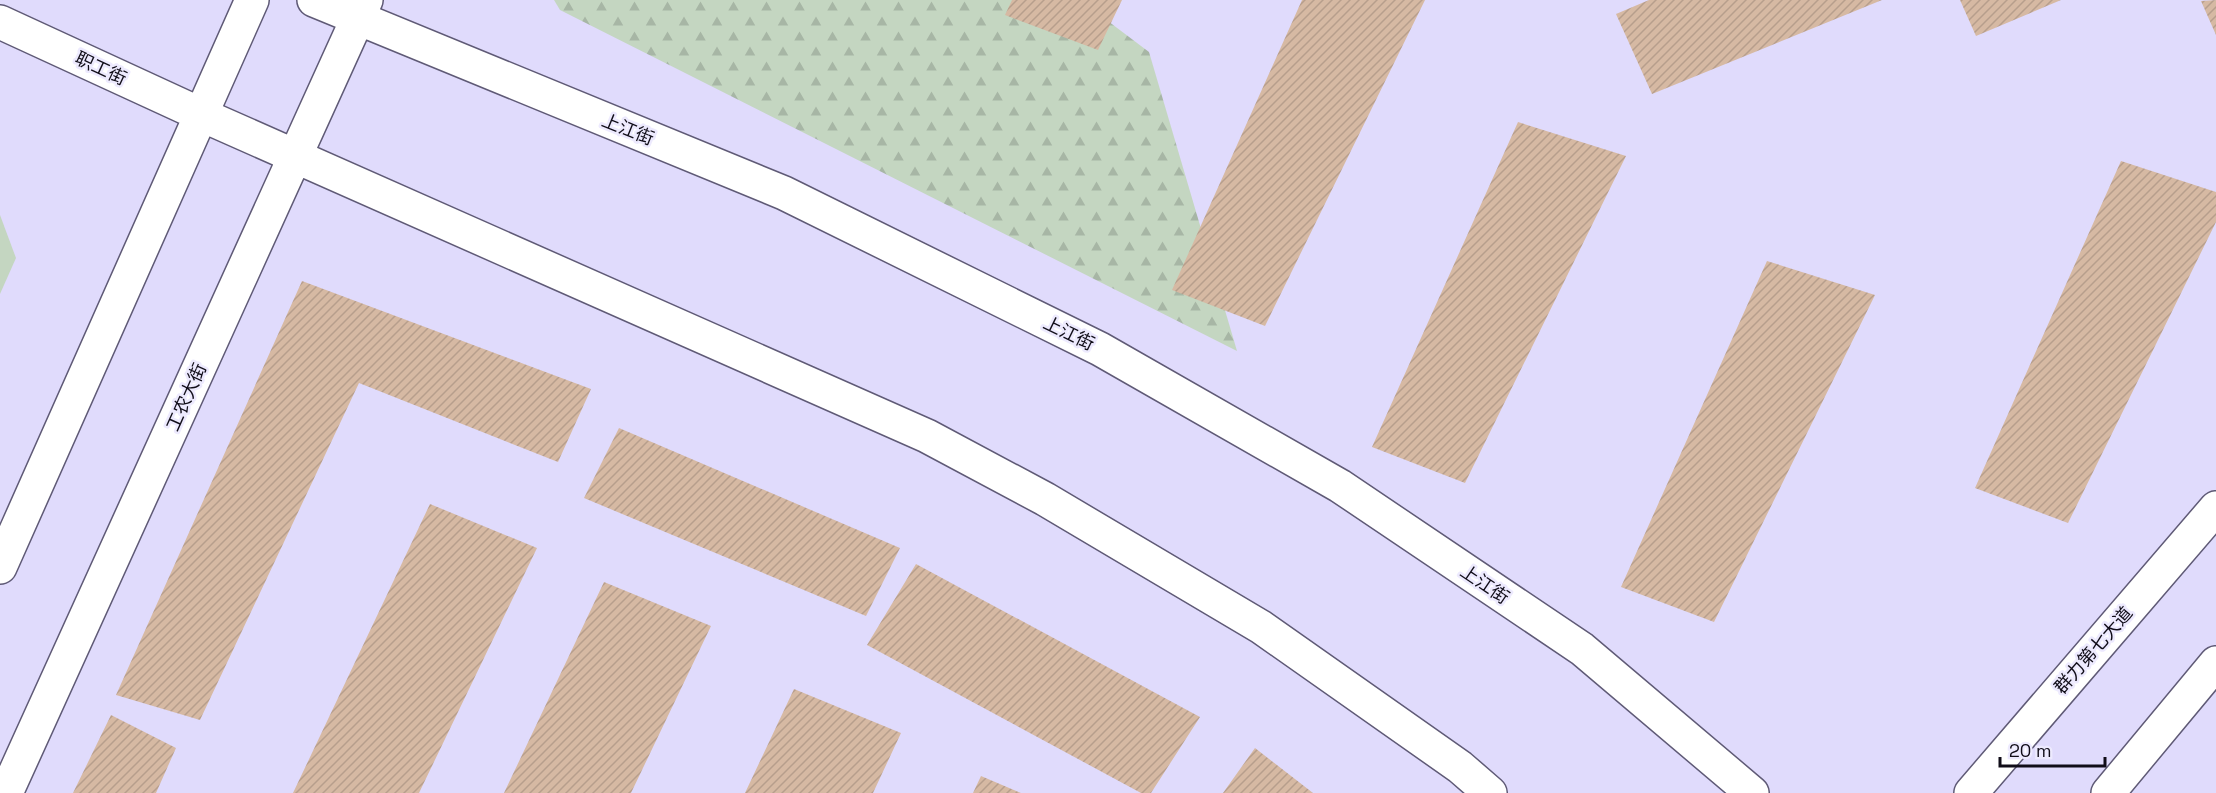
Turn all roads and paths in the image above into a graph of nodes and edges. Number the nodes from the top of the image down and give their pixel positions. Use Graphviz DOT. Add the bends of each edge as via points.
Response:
graph roads {
  1 [pos="252,0"];
  2 [pos="314,0"];
  3 [pos="362,9"];
  4 [pos="0,22"];
  5 [pos="202,115"];
  6 [pos="296,156"];
  7 [pos="2216,508"];
  8 [pos="0,567"];
  9 [pos="2216,663"];
  10 [pos="6,793"];
  11 [pos="1490,793"];
  12 [pos="1752,793"];
  13 [pos="1971,793"];
  14 [pos="2108,793"];
  1 -- 5 [label="main road"];
  2 -- 3 [label="main road, 上江街"];
  3 -- 6 [label="main road, 工农大街"];
  3 -- 12 [label="main road, 上江街" via="784,193 1100,349 1340,486 1582,649"];
  4 -- 5 [label="main road, 职工街"];
  5 -- 6 [label="main road"];
  5 -- 8 [label="main road"];
  6 -- 10 [label="main road, 工农大街"];
  6 -- 11 [label="main road" via="927,436 1046,499 1261,627 1460,767"];
  7 -- 13 [label="main road, 群力第七大道"];
  9 -- 14 [label="main road"];
}
